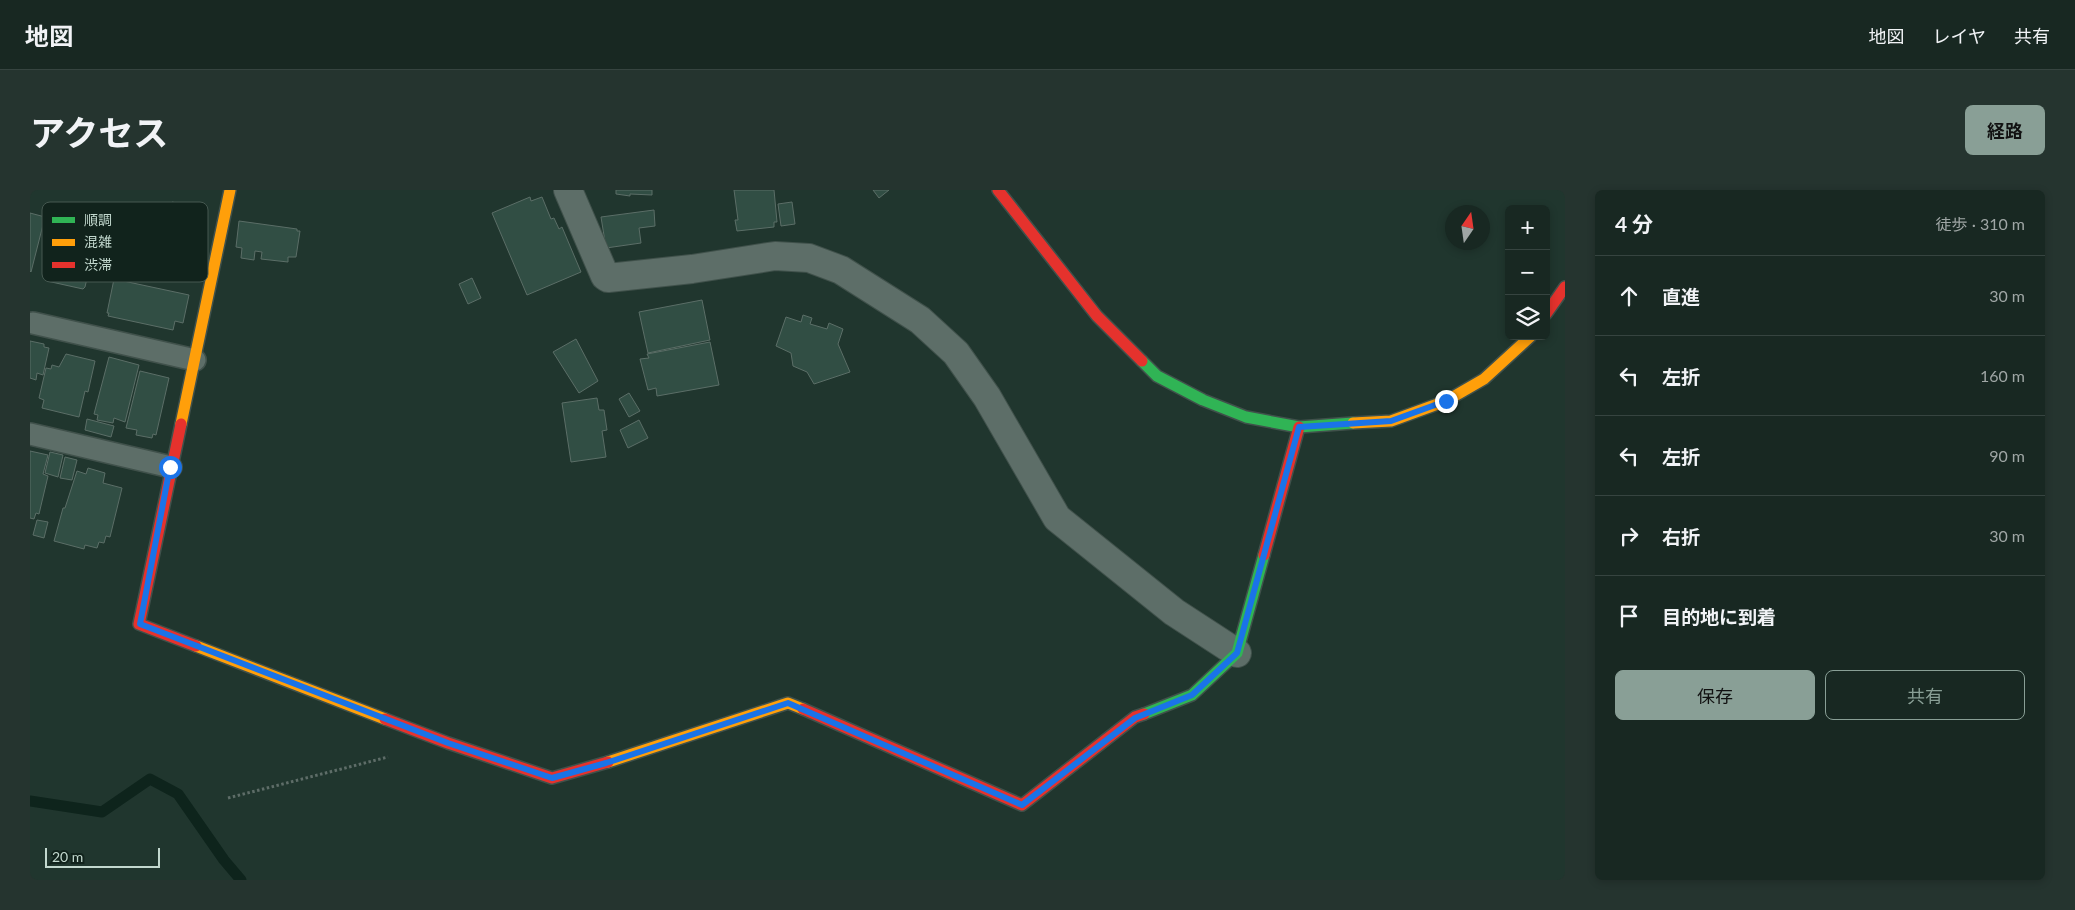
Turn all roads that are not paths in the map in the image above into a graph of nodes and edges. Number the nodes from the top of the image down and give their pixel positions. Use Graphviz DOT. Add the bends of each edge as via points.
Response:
graph roads {
  1 [pos="230,190"];
  2 [pos="568,190"];
  3 [pos="998,190"];
  4 [pos="1565,287"];
  5 [pos="1550,308"];
  6 [pos="33,323"];
  7 [pos="1526,340"];
  8 [pos="195,360"];
  9 [pos="1299,427"];
  10 [pos="30,434"];
  11 [pos="170,467"];
  12 [pos="1237,653"];
  1 -- 8 [label="street"];
  2 -- 12 [label="street" via="608,278 793,255 841,270 920,320 956,353 987,397 1058,518 1174,612"];
  3 -- 9 [label="street" via="1097,316 1156,376 1246,417"];
  4 -- 5 [label="street"];
  6 -- 8 [label="lane"];
  7 -- 9 [label="street" via="1484,379 1446,401 1391,421"];
  8 -- 11 [label="street"];
  9 -- 12 [label="street"];
  10 -- 11 [label="lane"];
  11 -- 12 [label="street" via="140,624 448,743 552,778 788,703 1022,805 1135,718 1192,695"];
}
